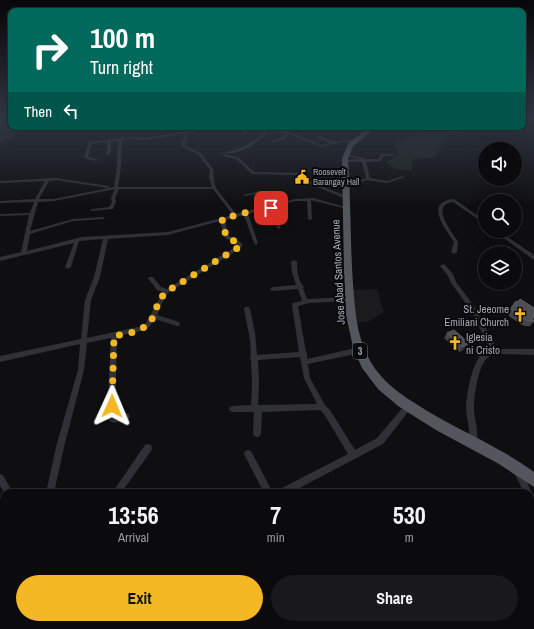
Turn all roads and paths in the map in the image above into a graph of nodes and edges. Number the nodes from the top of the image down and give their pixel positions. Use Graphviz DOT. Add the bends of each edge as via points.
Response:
graph roads {
  1 [pos="88,147"];
  2 [pos="109,147"];
  3 [pos="120,147"];
  4 [pos="186,147"];
  5 [pos="241,147"];
  6 [pos="351,147"];
  7 [pos="107,154"];
  8 [pos="392,155"];
  9 [pos="346,158"];
  10 [pos="96,160"];
  11 [pos="364,161"];
  12 [pos="403,177"];
  13 [pos="48,179"];
  14 [pos="368,179"];
  15 [pos="0,182"];
  16 [pos="346,182"];
  17 [pos="116,188"];
  18 [pos="214,188"];
  19 [pos="245,195"];
  20 [pos="309,199"];
  21 [pos="36,201"];
  22 [pos="0,202"];
  23 [pos="347,203"];
  24 [pos="270,206"];
  25 [pos="93,210"];
  26 [pos="245,212"];
  27 [pos="32,214"];
  28 [pos="0,215"];
  29 [pos="235,215"];
  30 [pos="103,218"];
  31 [pos="478,218"];
  32 [pos="222,219"];
  33 [pos="310,219"];
  34 [pos="279,228"];
  35 [pos="28,233"];
  36 [pos="106,238"];
  37 [pos="506,238"];
  38 [pos="76,240"];
  39 [pos="256,243"];
  40 [pos="24,252"];
  41 [pos="454,252"];
  42 [pos="534,258"];
  43 [pos="0,259"];
  44 [pos="294,262"];
  45 [pos="443,266"];
  46 [pos="68,267"];
  47 [pos="151,278"];
  48 [pos="301,287"];
  49 [pos="273,289"];
  50 [pos="167,291"];
  51 [pos="350,299"];
  52 [pos="305,302"];
  53 [pos="247,309"];
  54 [pos="153,316"];
  55 [pos="177,324"];
  56 [pos="114,336"];
  57 [pos="83,341"];
  58 [pos="360,350"];
  59 [pos="534,352"];
  60 [pos="496,353"];
  61 [pos="253,358"];
  62 [pos="304,358"];
  63 [pos="0,359"];
  64 [pos="322,407"];
  65 [pos="408,407"];
  66 [pos="256,408"];
  67 [pos="233,409"];
  68 [pos="126,417"];
  69 [pos="257,433"];
  70 [pos="473,442"];
  71 [pos="148,448"];
  72 [pos="248,454"];
  73 [pos="353,455"];
  74 [pos="516,467"];
  75 [pos="0,478"];
  76 [pos="534,480"];
  77 [pos="7,489"];
  78 [pos="51,489"];
  79 [pos="119,489"];
  80 [pos="266,489"];
  81 [pos="289,489"];
  82 [pos="526,489"];
  1 -- 10 [label="street" via="86,158"];
  2 -- 7 [label="street"];
  3 -- 17 [label="street"];
  4 -- 18 [label="street" via="200,154 212,170 210,176"];
  5 -- 23 [label="street" via="224,155 237,158 253,173 300,174 302,181 311,183"];
  6 -- 9 [label="highway"];
  8 -- 11 [label="street" via="382,155 380,160"];
  9 -- 11 [label="street" via="361,158"];
  9 -- 16 [label="highway, Jose Abad Santos Avenue / 3"];
  11 -- 14 [label="street"];
  12 -- 14 [label="street" via="387,182"];
  13 -- 15 [label="street"];
  13 -- 17 [label="street"];
  13 -- 21 [label="street"];
  14 -- 16 [label="street"];
  16 -- 23 [label="highway, Jose Abad Santos Avenue / 3"];
  17 -- 18 [label="street"];
  17 -- 21 [label="street"];
  17 -- 25 [label="street" via="111,208"];
  18 -- 29 [label="street"];
  19 -- 24 [label="street" via="260,192"];
  20 -- 23 [label="street"];
  20 -- 24 [label="street"];
  20 -- 33 [label="street"];
  21 -- 22 [label="street"];
  21 -- 27 [label="street"];
  23 -- 51 [label="highway, Jose Abad Santos Avenue / 3"];
  24 -- 26 [label="street"];
  24 -- 34 [label="street"];
  26 -- 29 [label="street"];
  26 -- 39 [label="street"];
  27 -- 28 [label="street"];
  27 -- 35 [label="street"];
  29 -- 32 [label="street"];
  30 -- 35 [label="street" via="79,219"];
  31 -- 41 [label="street" via="454,200 444,204 440,215 456,242"];
  32 -- 36 [label="street" via="168,233"];
  32 -- 50 [label="street" via="226,236 238,243 239,247"];
  35 -- 40 [label="street"];
  36 -- 38 [label="street"];
  36 -- 57 [label="street" via="97,277 88,300"];
  37 -- 42 [label="street"];
  38 -- 40 [label="street"];
  38 -- 46 [label="street"];
  40 -- 43 [label="street"];
  44 -- 48 [label="street" via="295,274"];
  45 -- 60 [label="street" via="472,308"];
  47 -- 50 [label="street" via="159,289"];
  48 -- 49 [label="street"];
  48 -- 52 [label="street"];
  50 -- 54 [label="street"];
  51 -- 52 [label="street"];
  51 -- 58 [label="highway, Jose Abad Santos Avenue / 3" via="354,334"];
  52 -- 62 [label="street" via="295,306"];
  53 -- 61 [label="street" via="252,331"];
  54 -- 55 [label="street"];
  54 -- 56 [label="street" via="144,328"];
  56 -- 57 [label="street"];
  56 -- 68 [label="street" via="111,417"];
  57 -- 63 [label="street"];
  57 -- 78 [label="street" via="79,377"];
  58 -- 62 [label="street"];
  58 -- 65 [label="highway, Jose Abad Santos Avenue / 3" via="376,378"];
  59 -- 60 [label="street"];
  60 -- 70 [label="street" via="482,358 477,371 470,410"];
  61 -- 62 [label="street"];
  61 -- 66 [label="street"];
  62 -- 64 [label="street" via="307,378"];
  64 -- 66 [label="street"];
  64 -- 73 [label="street"];
  65 -- 70 [label="highway, Jose Abad Santos Avenue / 3"];
  65 -- 73 [label="street" via="380,441"];
  66 -- 67 [label="street"];
  66 -- 69 [label="street"];
  70 -- 74 [label="highway, Jose Abad Santos Avenue / 3"];
  71 -- 79 [label="street"];
  72 -- 80 [label="street"];
  73 -- 81 [label="street"];
  74 -- 76 [label="highway, Jose Abad Santos Avenue / 3"];
  74 -- 82 [label="street"];
  75 -- 77 [label="street"];
}
